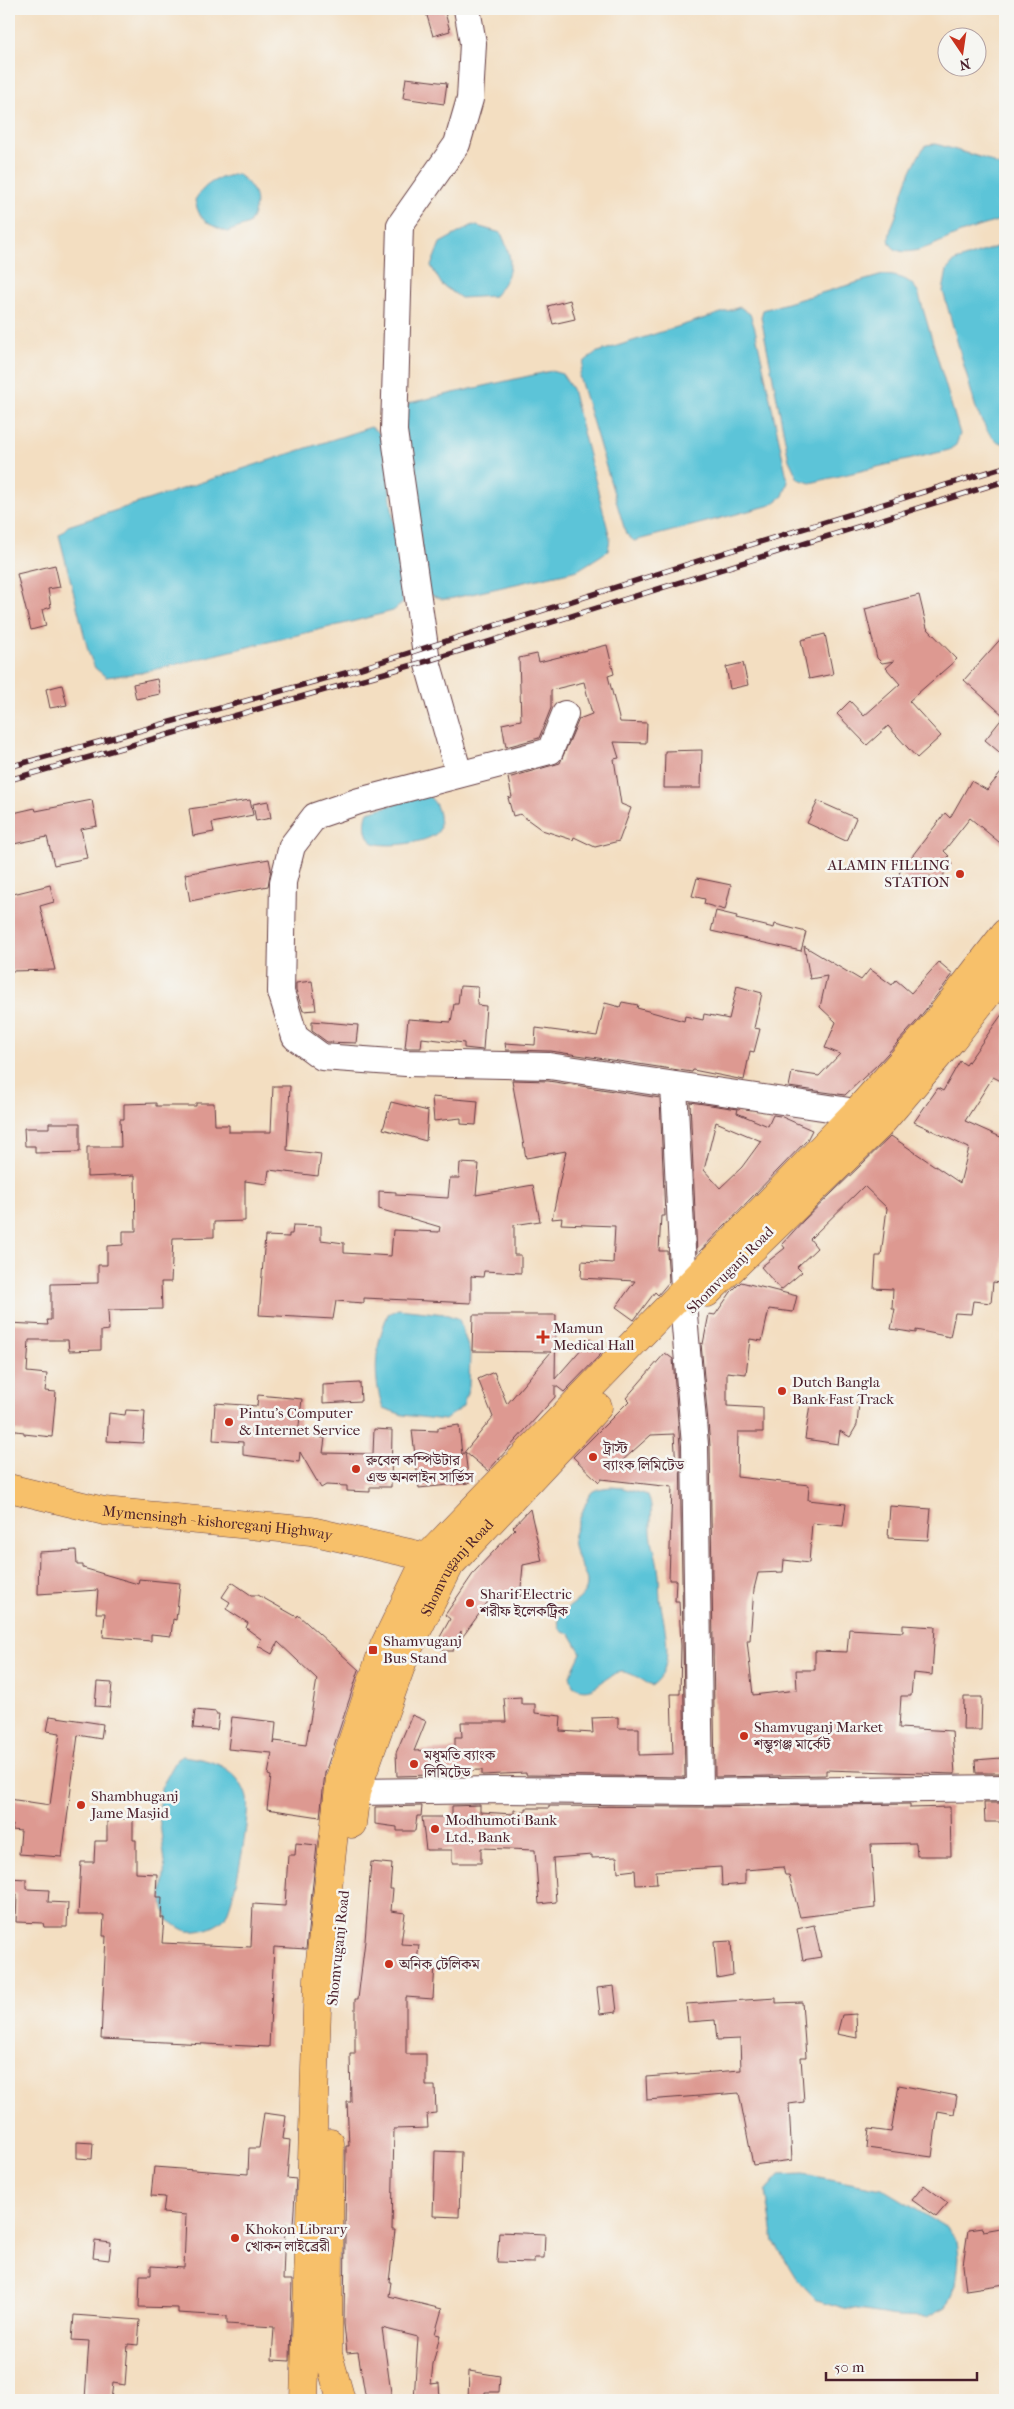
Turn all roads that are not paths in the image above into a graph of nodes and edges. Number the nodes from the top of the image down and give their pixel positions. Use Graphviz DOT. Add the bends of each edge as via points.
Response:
graph roads {
  1 [pos="467,9"];
  2 [pos="565,714"];
  3 [pos="459,774"];
  4 [pos="1005,933"];
  5 [pos="1005,972"];
  6 [pos="674,1086"];
  7 [pos="856,1112"];
  8 [pos="684,1303"];
  9 [pos="9,1488"];
  10 [pos="439,1561"];
  11 [pos="1005,1788"];
  12 [pos="356,1792"];
  13 [pos="700,1792"];
  14 [pos="304,2400"];
  15 [pos="341,2400"];
  1 -- 3 [label="street" via="472,43 470,99 457,144 400,225 394,432 425,654"];
  2 -- 3 [label="street" via="550,751"];
  3 -- 6 [label="street" via="316,816 292,846 284,882 281,992 295,1037 322,1057 406,1063 549,1066"];
  4 -- 7 [label="main road, Shomvuganj Road" via="928,1032"];
  5 -- 8 [label="main road, Shomvuganj Road" via="878,1128"];
  6 -- 7 [label="street"];
  6 -- 8 [label="street"];
  7 -- 8 [label="main road, Shomvuganj Road"];
  8 -- 10 [label="main road, Shomvuganj Road"];
  8 -- 13 [label="street" via="695,1446"];
  9 -- 10 [label="main road, Mymensingh - kishoreganj Highway" via="104,1511 311,1531"];
  10 -- 12 [label="main road, Shomvuganj Road"];
  10 -- 14 [label="main road, Shomvuganj Road" via="384,1646 340,1778 318,1979"];
  11 -- 13 [label="street"];
  12 -- 13 [label="street"];
  12 -- 15 [label="main road, Shomvuganj Road" via="332,1980 328,2354"];
}
